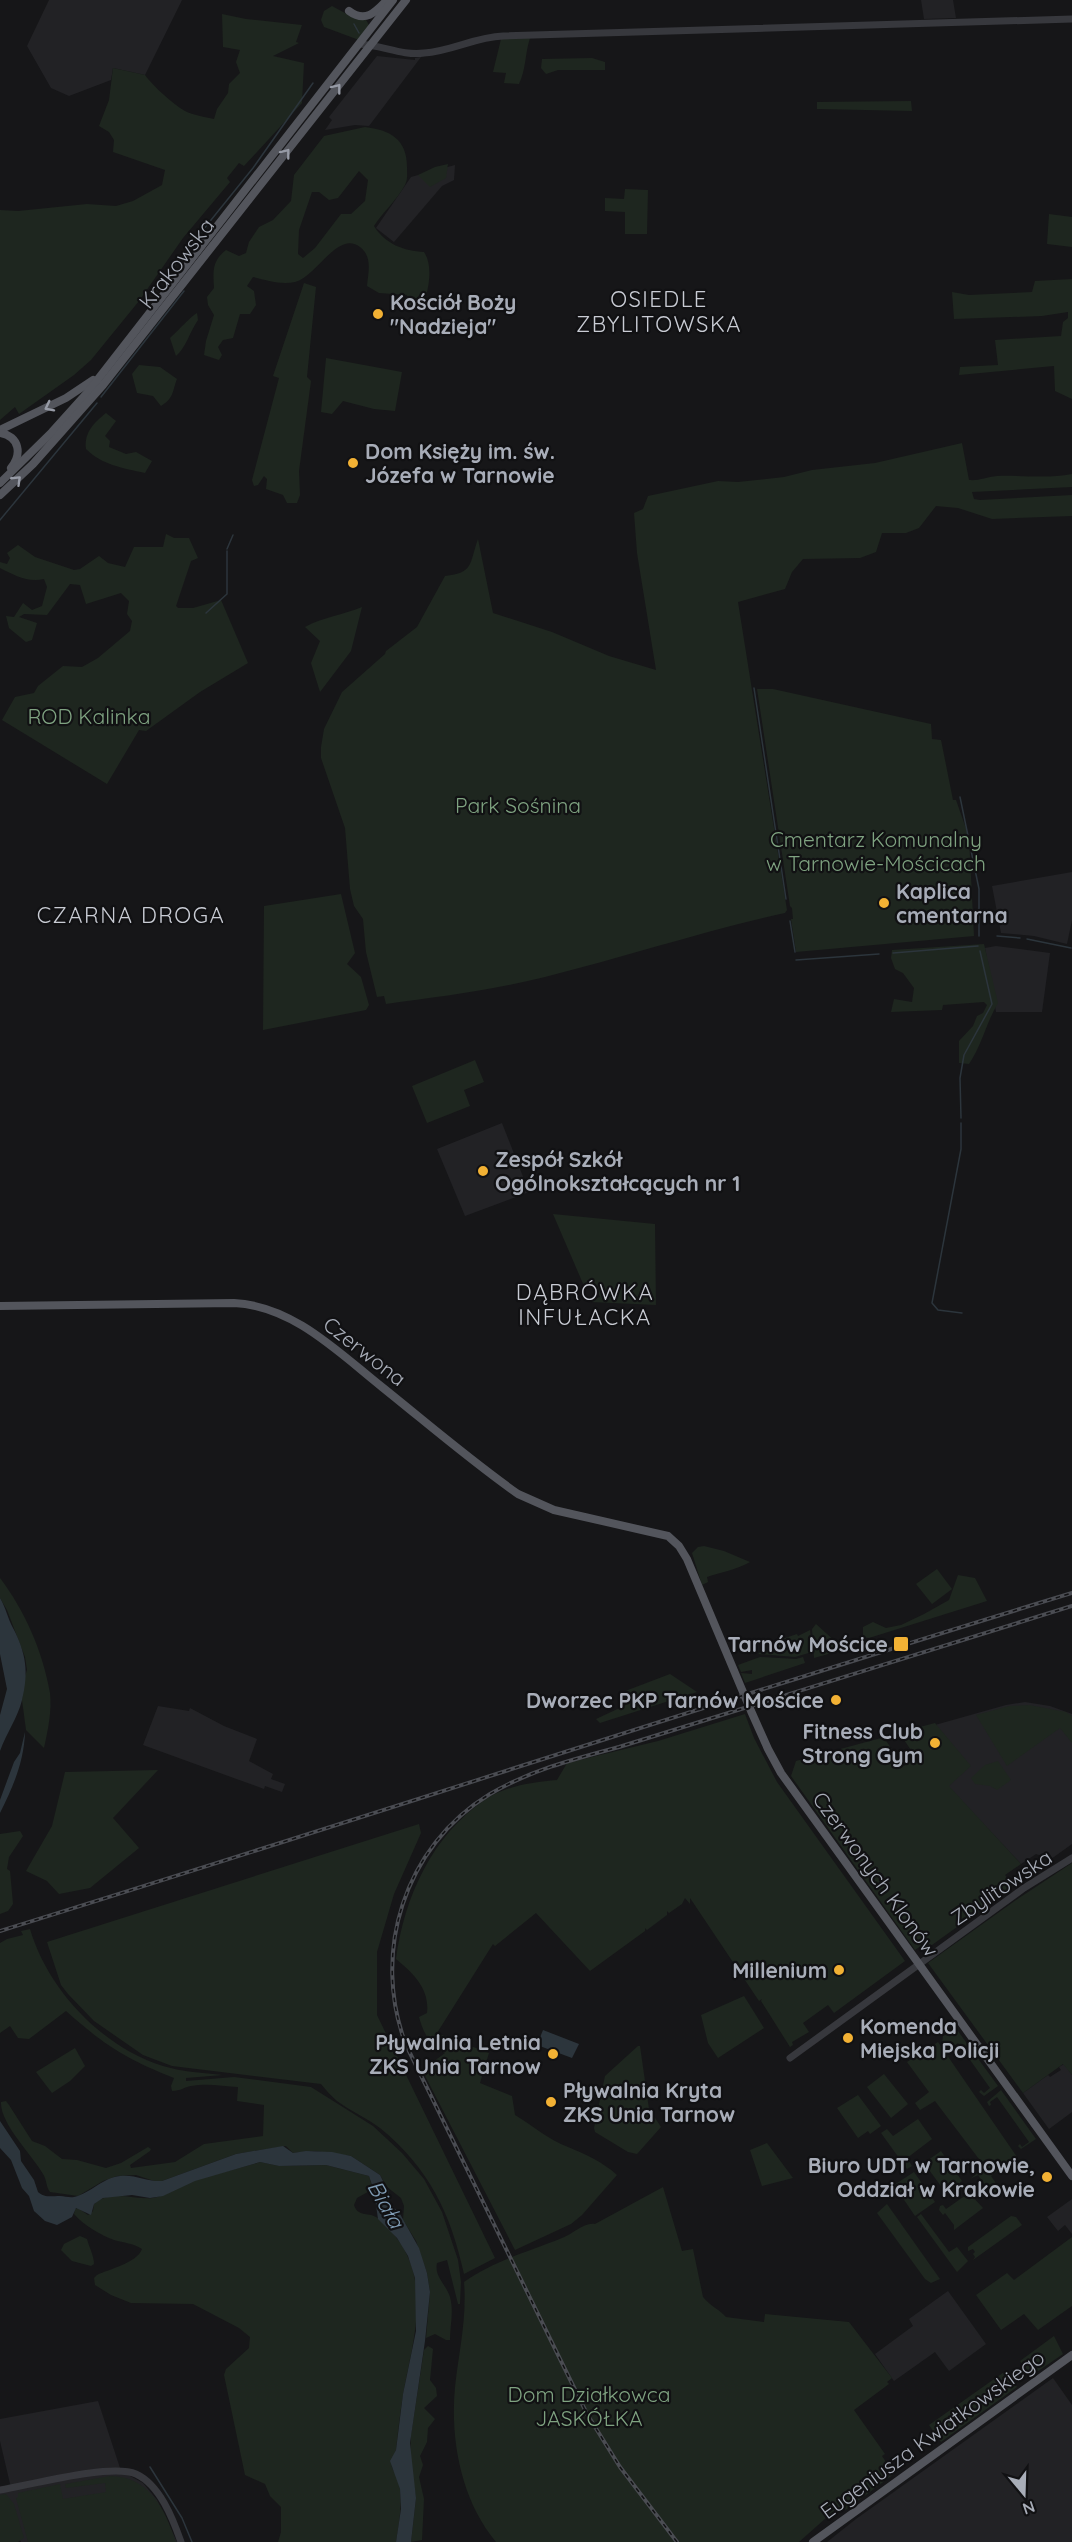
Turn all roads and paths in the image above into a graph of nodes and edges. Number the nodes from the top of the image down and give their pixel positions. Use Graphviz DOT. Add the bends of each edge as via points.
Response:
graph roads {
  1 [pos="387,0"];
  2 [pos="393,0"];
  3 [pos="406,0"];
  4 [pos="349,10"];
  5 [pos="1072,19"];
  6 [pos="359,44"];
  7 [pos="371,45"];
  8 [pos="113,361"];
  9 [pos="0,432"];
  10 [pos="0,481"];
  11 [pos="0,495"];
  12 [pos="0,1306"];
  13 [pos="674,1540"];
  14 [pos="1072,1858"];
  15 [pos="919,1964"];
  16 [pos="790,2058"];
  17 [pos="1072,2176"];
  18 [pos="1072,2355"];
  19 [pos="0,2490"];
  20 [pos="181,2542"];
  21 [pos="813,2542"];
  1 -- 4 [label="main road" via="367,17 358,17"];
  2 -- 6 [label="main road, Krakowska"];
  3 -- 7 [label="main road, Krakowska"];
  5 -- 7 [label="street" via="502,36 422,54"];
  6 -- 7 [label="street"];
  6 -- 8 [label="main road, Krakowska"];
  11 -- 7 [label="main road, Krakowska, one-way" via="104,385"];
  8 -- 9 [label="main road, one-way" via="82,389"];
  8 -- 10 [label="main road" via="52,432"];
  9 -- 10 [label="main road" via="15,441 18,455"];
  12 -- 13 [label="main road, Czerwona" via="230,1303 273,1311 317,1335 518,1494 554,1510"];
  13 -- 15 [label="main road, Czerwonych Klonów" via="687,1558 774,1762"];
  14 -- 15 [label="street, Zbylitowska"];
  15 -- 16 [label="street, Zbylitowska"];
  15 -- 17 [label="main road, Czerwonych Klonów"];
  18 -- 21 [label="main road, Eugeniusza Kwiatkowskiego"];
  19 -- 20 [label="street" via="105,2471 129,2472 143,2478 156,2491"];
}
